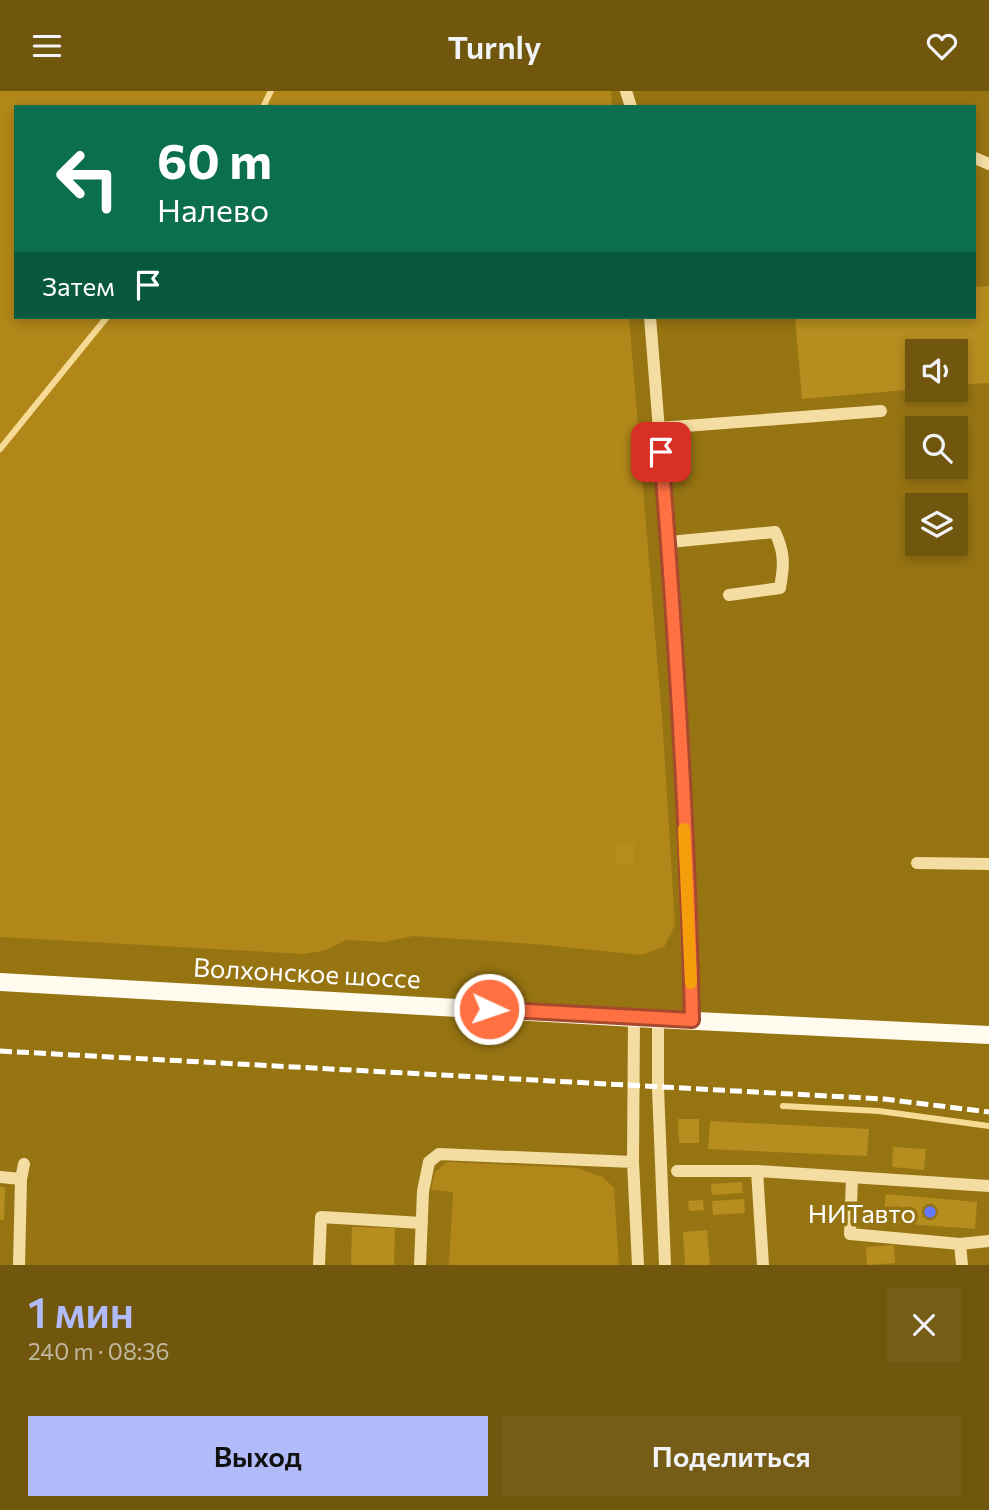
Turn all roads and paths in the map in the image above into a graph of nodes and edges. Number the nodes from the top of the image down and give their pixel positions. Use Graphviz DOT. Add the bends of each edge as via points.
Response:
graph roads {
  1 [pos="650,319"];
  2 [pos="881,411"];
  3 [pos="659,428"];
  4 [pos="668,542"];
  5 [pos="729,595"];
  6 [pos="917,863"];
  7 [pos="989,864"];
  8 [pos="0,982"];
  9 [pos="634,1018"];
  10 [pos="659,1019"];
  11 [pos="692,1020"];
  12 [pos="989,1035"];
  13 [pos="633,1162"];
  14 [pos="24,1164"];
  15 [pos="677,1171"];
  16 [pos="757,1171"];
  17 [pos="0,1177"];
  18 [pos="852,1177"];
  19 [pos="21,1178"];
  20 [pos="989,1186"];
  21 [pos="422,1223"];
  22 [pos="989,1241"];
  23 [pos="960,1244"];
  24 [pos="19,1265"];
  25 [pos="320,1265"];
  26 [pos="420,1265"];
  27 [pos="638,1265"];
  28 [pos="665,1265"];
  29 [pos="763,1265"];
  30 [pos="962,1265"];
  1 -- 3 [label="street"];
  2 -- 3 [label="street"];
  3 -- 4 [label="street"];
  4 -- 5 [label="street" via="775,532 785,563 780,588"];
  4 -- 11 [label="street"];
  6 -- 7 [label="street"];
  8 -- 9 [label="main road, Волхонское шоссе"];
  9 -- 10 [label="main road, Волхонское шоссе"];
  9 -- 13 [label="street"];
  10 -- 11 [label="main road, Волхонское шоссе"];
  10 -- 28 [label="street"];
  11 -- 12 [label="main road, Волхонское шоссе"];
  13 -- 21 [label="street" via="439,1154 429,1161"];
  13 -- 27 [label="street"];
  14 -- 19 [label="street"];
  15 -- 16 [label="street"];
  16 -- 18 [label="street"];
  16 -- 29 [label="street"];
  17 -- 19 [label="street"];
  18 -- 20 [label="street"];
  18 -- 23 [label="street" via="850,1234"];
  19 -- 24 [label="street"];
  21 -- 25 [label="street" via="321,1217"];
  21 -- 26 [label="street"];
  22 -- 23 [label="street"];
  23 -- 30 [label="street"];
}
